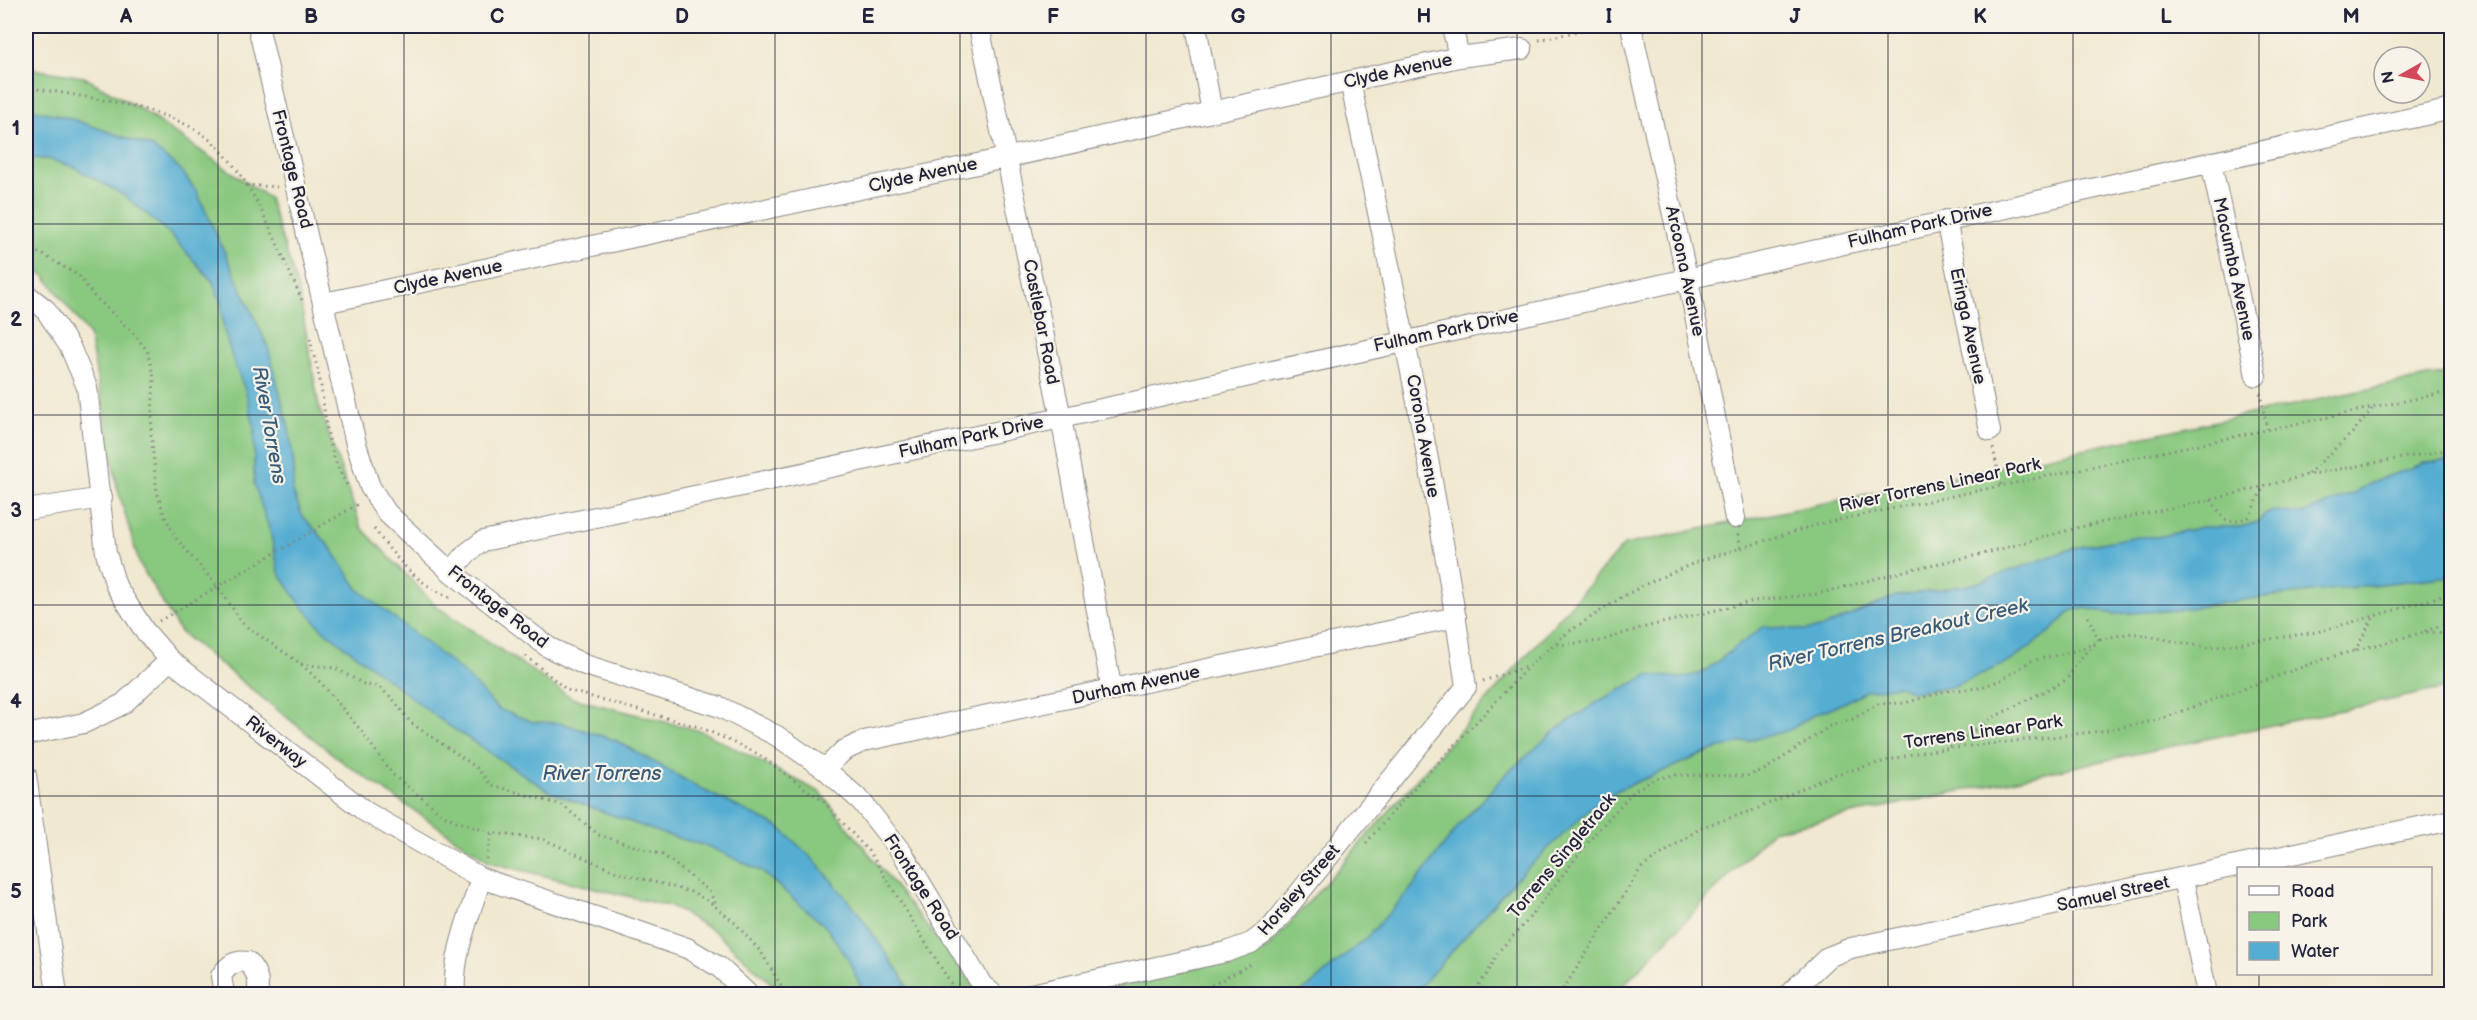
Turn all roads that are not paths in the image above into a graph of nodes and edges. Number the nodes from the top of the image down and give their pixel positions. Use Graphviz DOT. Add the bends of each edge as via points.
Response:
graph roads {
  1 [pos="258,26"];
  2 [pos="979,26"];
  3 [pos="1196,26"];
  4 [pos="1452,26"];
  5 [pos="1631,26"];
  6 [pos="1518,50"];
  7 [pos="1459,57"];
  8 [pos="1350,81"];
  9 [pos="2451,110"];
  10 [pos="1212,112"];
  11 [pos="1008,157"];
  12 [pos="2211,162"];
  13 [pos="1946,220"];
  14 [pos="1687,279"];
  15 [pos="26,294"];
  16 [pos="324,303"];
  17 [pos="1405,340"];
  18 [pos="2256,376"];
  19 [pos="1061,418"];
  20 [pos="1990,431"];
  21 [pos="102,498"];
  22 [pos="26,510"];
  23 [pos="1735,518"];
  24 [pos="451,572"];
  25 [pos="1456,617"];
  26 [pos="170,660"];
  27 [pos="1466,687"];
  28 [pos="1112,691"];
  29 [pos="26,735"];
  30 [pos="825,769"];
  31 [pos="26,776"];
  32 [pos="2451,820"];
  33 [pos="2237,867"];
  34 [pos="2238,867"];
  35 [pos="481,878"];
  36 [pos="2183,879"];
  37 [pos="57,994"];
  38 [pos="224,994"];
  39 [pos="257,994"];
  40 [pos="455,994"];
  41 [pos="748,994"];
  42 [pos="993,994"];
  43 [pos="1031,994"];
  44 [pos="1789,994"];
  45 [pos="2207,994"];
  1 -- 16 [label="street, Frontage Road"];
  2 -- 11 [label="street, Castlebar Road"];
  3 -- 10 [label="street"];
  4 -- 7 [label="street"];
  5 -- 14 [label="street, Arcoona Avenue"];
  6 -- 7 [label="street, Clyde Avenue"];
  7 -- 8 [label="street, Clyde Avenue"];
  8 -- 10 [label="street, Clyde Avenue"];
  8 -- 17 [label="street, Corona Avenue"];
  9 -- 12 [label="street, Fulham Park Drive"];
  10 -- 11 [label="street, Clyde Avenue"];
  11 -- 16 [label="street, Clyde Avenue"];
  11 -- 19 [label="street, Castlebar Road"];
  12 -- 13 [label="street, Fulham Park Drive"];
  12 -- 18 [label="street, Macumba Avenue"];
  13 -- 14 [label="street, Fulham Park Drive"];
  13 -- 20 [label="street, Eringa Avenue"];
  14 -- 17 [label="street, Fulham Park Drive"];
  14 -- 23 [label="street, Arcoona Avenue"];
  15 -- 21 [label="street, Riverway" via="45,309 70,347 87,387"];
  16 -- 24 [label="street, Frontage Road" via="356,444 370,487 387,513"];
  17 -- 19 [label="street, Fulham Park Drive"];
  17 -- 25 [label="street, Corona Avenue"];
  19 -- 24 [label="street, Fulham Park Drive" via="483,541"];
  19 -- 28 [label="street, Castlebar Road"];
  21 -- 22 [label="street"];
  21 -- 26 [label="street, Riverway" via="106,553 116,586 144,630"];
  24 -- 30 [label="street, Frontage Road" via="548,647 585,665 720,707 777,736"];
  25 -- 27 [label="street, Corona Avenue"];
  25 -- 28 [label="street, Durham Avenue"];
  26 -- 29 [label="street" via="123,704 84,723"];
  26 -- 35 [label="street, Riverway" via="366,812"];
  27 -- 43 [label="street, Horsley Street" via="1270,929 1251,943 1226,952"];
  28 -- 30 [label="street, Durham Avenue" via="864,741 843,751"];
  30 -- 42 [label="street, Frontage Road" via="861,801 903,854 982,985"];
  31 -- 37 [label="street"];
  32 -- 34 [label="street, Samuel Street"];
  33 -- 36 [label="street, Samuel Street"];
  35 -- 40 [label="street" via="462,941"];
  35 -- 41 [label="street, Riverway" via="687,948 719,967"];
  36 -- 44 [label="street, Samuel Street" via="1851,948 1828,957"];
  36 -- 45 [label="street"];
  38 -- 39 [label="street" via="221,976 227,966 239,961 248,962 255,970"];
}
